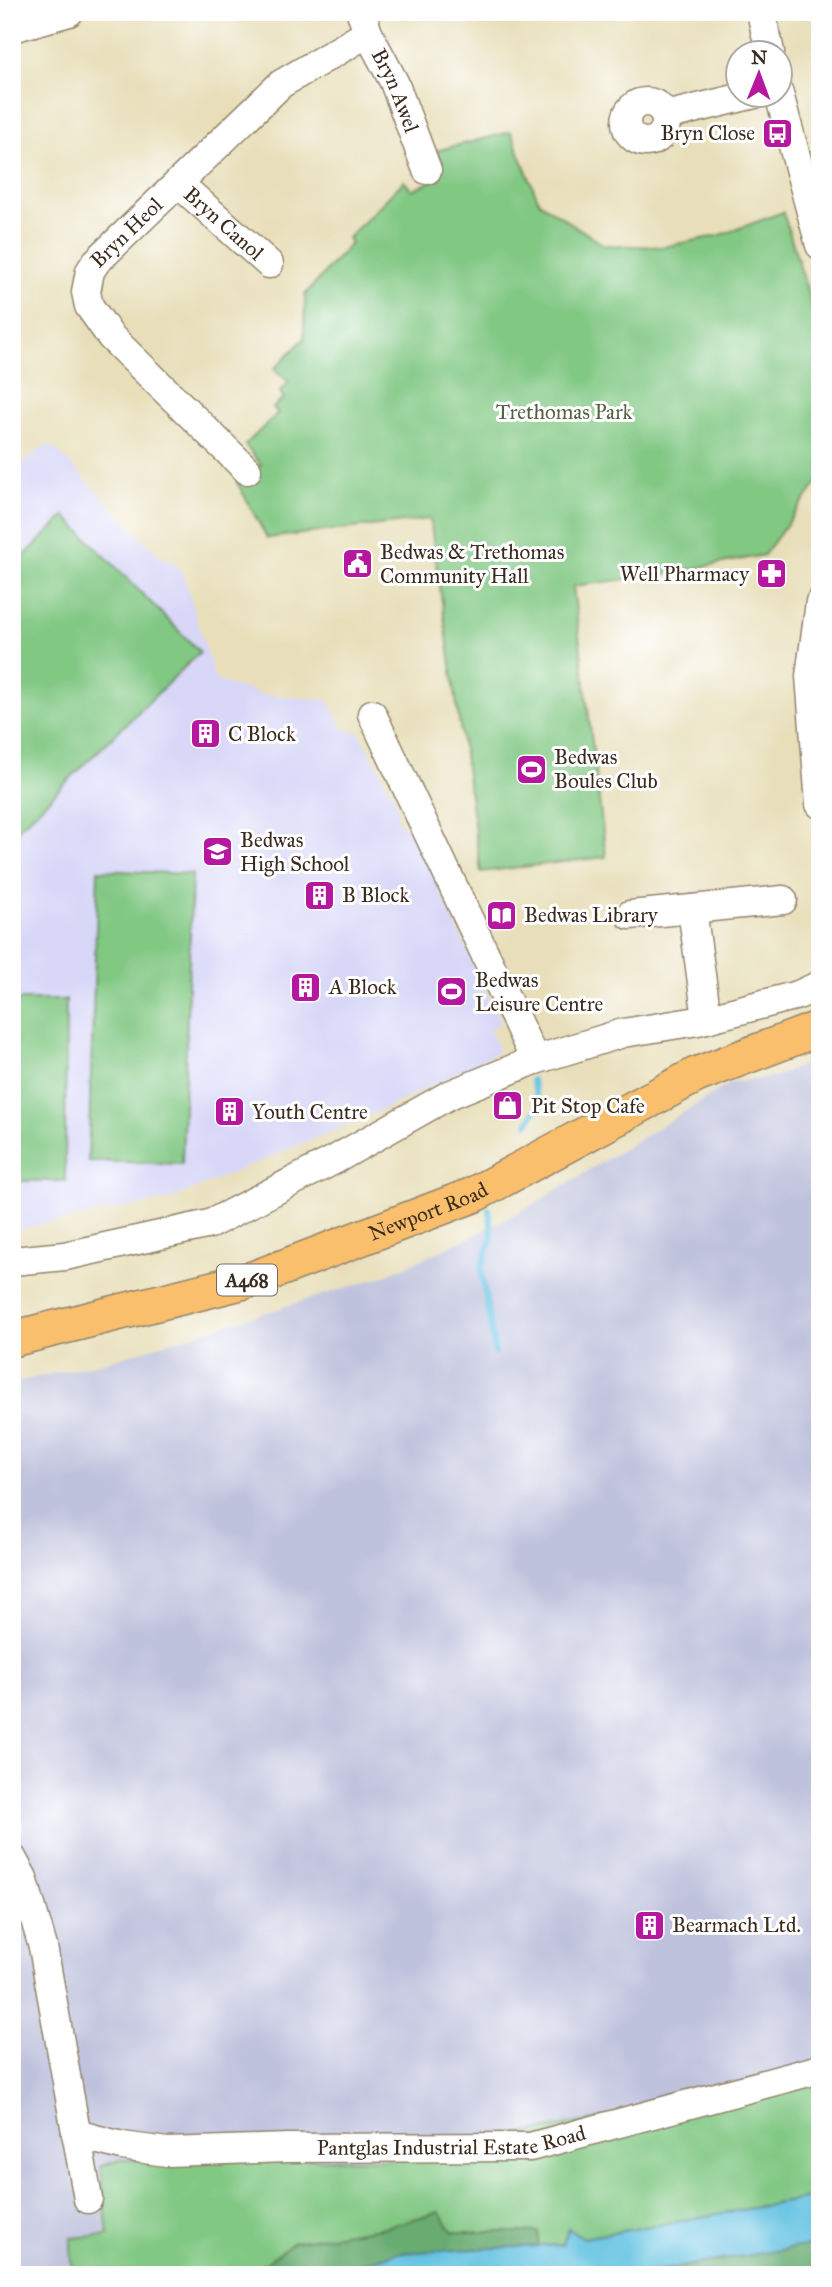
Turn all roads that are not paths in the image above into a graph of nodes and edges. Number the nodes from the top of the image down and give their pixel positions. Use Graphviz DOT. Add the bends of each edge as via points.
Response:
graph roads {
  1 [pos="69,12"];
  2 [pos="761,12"];
  3 [pos="365,23"];
  4 [pos="12,28"];
  5 [pos="767,38"];
  6 [pos="724,102"];
  7 [pos="783,108"];
  8 [pos="665,116"];
  9 [pos="427,170"];
  10 [pos="178,183"];
  11 [pos="820,245"];
  12 [pos="269,264"];
  13 [pos="247,470"];
  14 [pos="820,602"];
  15 [pos="372,714"];
  16 [pos="819,794"];
  17 [pos="783,900"];
  18 [pos="692,909"];
  19 [pos="630,915"];
  20 [pos="820,985"];
  21 [pos="707,1019"];
  22 [pos="820,1028"];
  23 [pos="535,1060"];
  24 [pos="12,1261"];
  25 [pos="12,1339"];
  26 [pos="12,1858"];
  27 [pos="820,2068"];
  28 [pos="76,2134"];
  29 [pos="88,2199"];
  1 -- 4 [label="street"];
  2 -- 5 [label="street"];
  3 -- 9 [label="street, Bryn Awel" via="394,82"];
  3 -- 10 [label="street, Bryn Heol" via="281,84"];
  6 -- 8 [label="street"];
  7 -- 11 [label="street"];
  10 -- 12 [label="street, Bryn Canol"];
  10 -- 13 [label="street, Bryn Heol" via="96,262 87,281 89,306 111,337"];
  14 -- 16 [label="street" via="810,663"];
  15 -- 23 [label="street"];
  17 -- 18 [label="street"];
  18 -- 19 [label="street"];
  18 -- 21 [label="street"];
  20 -- 21 [label="street"];
  21 -- 23 [label="street" via="623,1033"];
  22 -- 25 [label="main road, Newport Road / A468" via="696,1076 473,1195 253,1279"];
  23 -- 24 [label="street" via="449,1095 210,1224 65,1256"];
  26 -- 28 [label="street" via="23,1878 43,1947"];
  27 -- 28 [label="street, Pantglas Industrial Estate Road" via="530,2147 167,2152"];
  28 -- 29 [label="street"];
}
